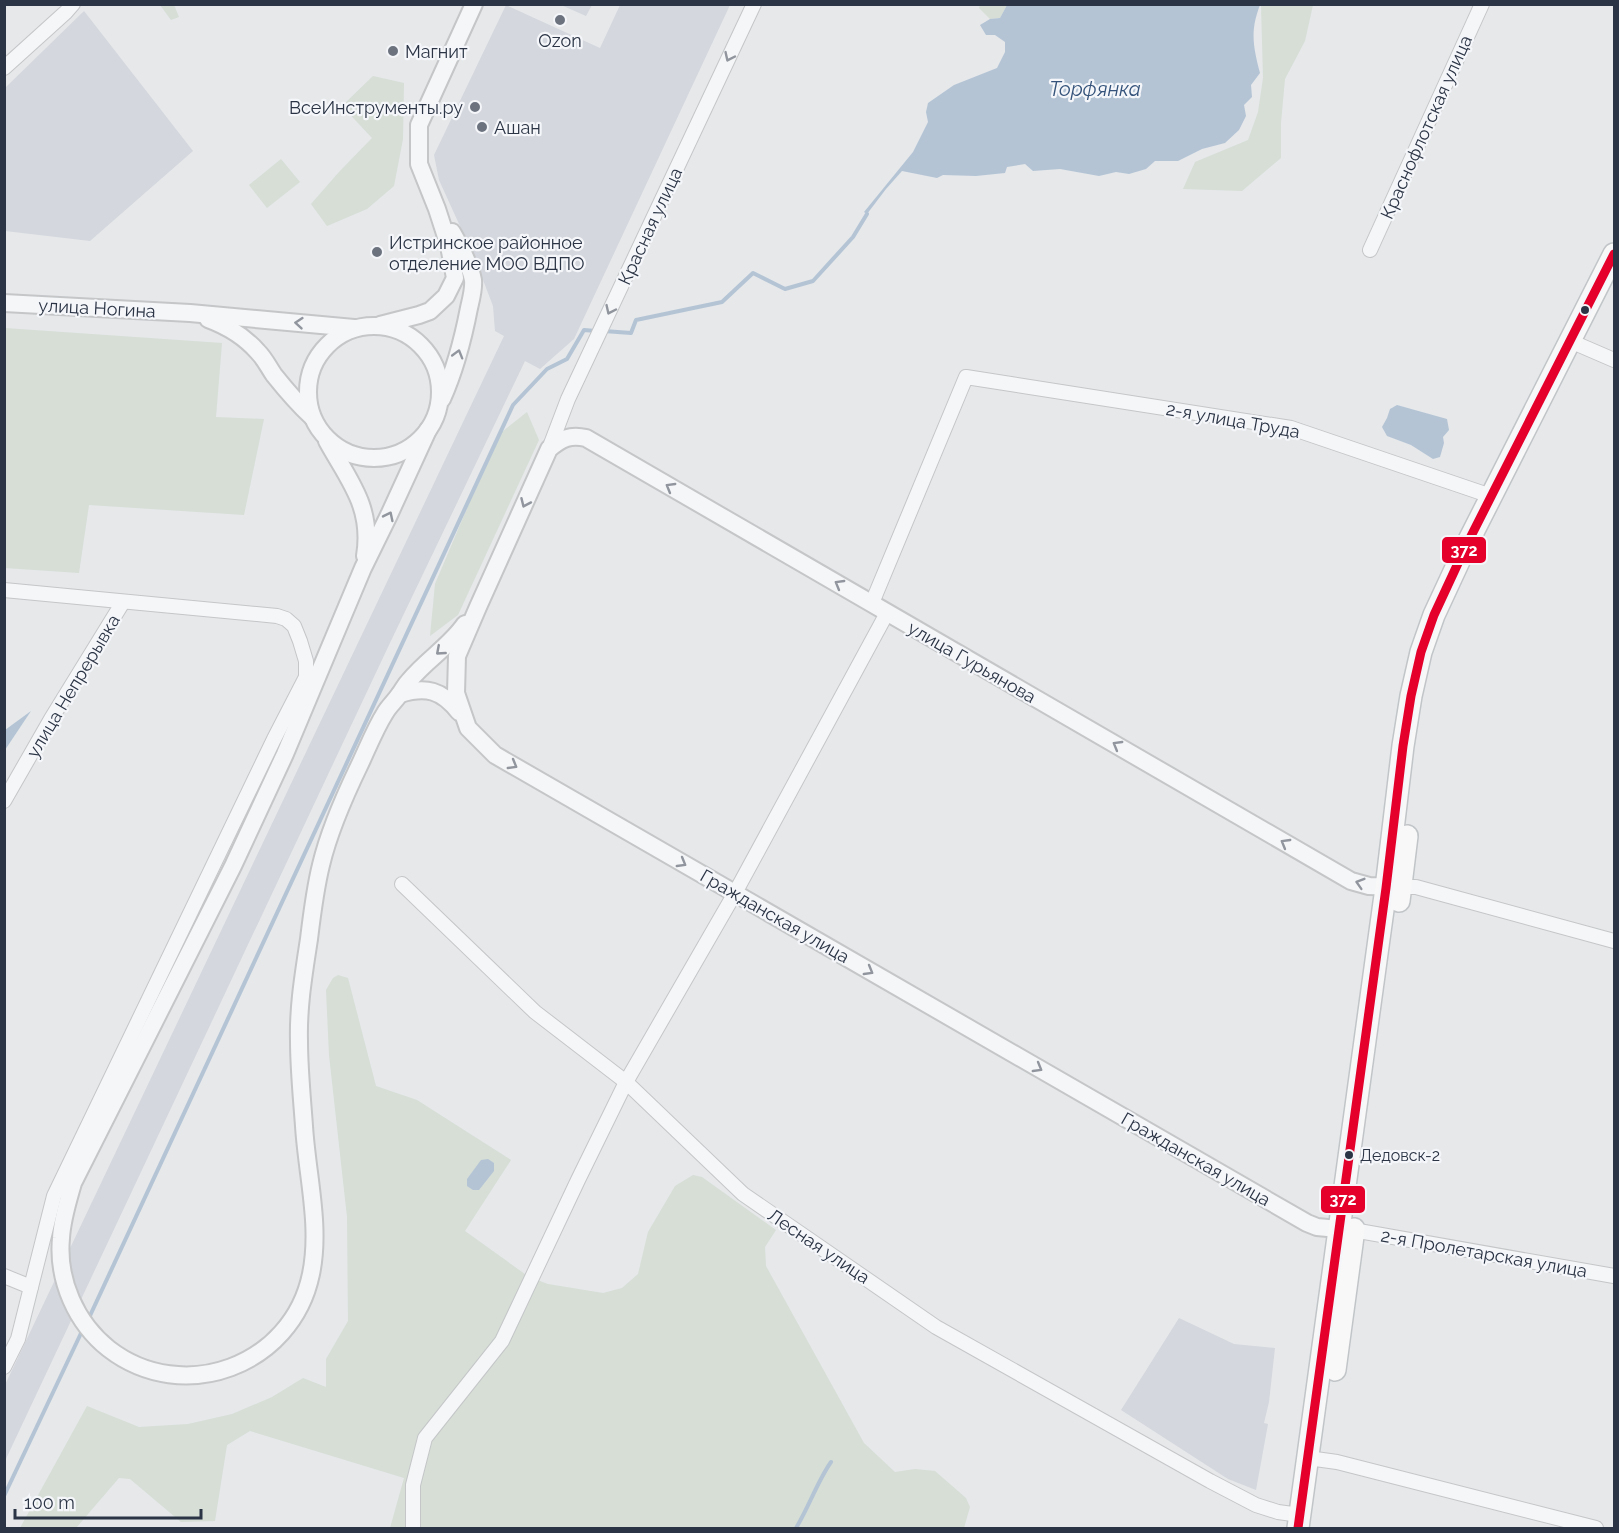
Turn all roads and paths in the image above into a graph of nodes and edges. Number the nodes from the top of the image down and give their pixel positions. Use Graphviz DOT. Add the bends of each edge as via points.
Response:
graph roads {
  1 [pos="73,4"];
  2 [pos="474,4"];
  3 [pos="754,4"];
  4 [pos="1482,4"];
  5 [pos="4,68"];
  6 [pos="437,209"];
  7 [pos="1371,250"];
  8 [pos="1614,254"];
  9 [pos="1614,283"];
  10 [pos="4,303"];
  11 [pos="190,313"];
  12 [pos="375,326"];
  13 [pos="357,328"];
  14 [pos="1576,344"];
  15 [pos="1614,360"];
  16 [pos="438,409"];
  17 [pos="314,420"];
  18 [pos="428,430"];
  19 [pos="326,438"];
  20 [pos="549,449"];
  21 [pos="1491,496"];
  22 [pos="363,568"];
  23 [pos="4,590"];
  24 [pos="123,602"];
  25 [pos="872,603"];
  26 [pos="478,606"];
  27 [pos="887,613"];
  28 [pos="400,694"];
  29 [pos="467,723"];
  30 [pos="4,801"];
  31 [pos="402,885"];
  32 [pos="1394,887"];
  33 [pos="735,893"];
  34 [pos="1614,941"];
  35 [pos="626,1082"];
  36 [pos="1346,1229"];
  37 [pos="4,1276"];
  38 [pos="1614,1276"];
  39 [pos="31,1287"];
  40 [pos="4,1367"];
  41 [pos="1315,1459"];
  42 [pos="1303,1524"];
  43 [pos="413,1528"];
  44 [pos="1596,1528"];
  1 -- 5 [label="street"];
  2 -- 6 [label="street" via="420,125 419,164"];
  3 -- 20 [label="street, Красная улица, one-way" via="568,399"];
  4 -- 7 [label="street, Краснофлотская улица"];
  6 -- 12 [label="street" via="455,278 451,288 430,311"];
  16 -- 6 [label="street, one-way" via="458,352 473,280 460,245"];
  8 -- 14 [label="main road"];
  9 -- 14 [label="main road"];
  10 -- 11 [label="street, улица Ногина"];
  13 -- 11 [label="street, one-way"];
  11 -- 17 [label="street" via="214,321 247,341"];
  12 -- 13 [label="street"];
  12 -- 16 [label="street" via="402,332 428,354 440,386"];
  13 -- 17 [label="street" via="327,345 314,364 308,386"];
  14 -- 15 [label="street"];
  14 -- 21 [label="main road"];
  14 -- 32 [label="main road" via="1445,623 1426,693"];
  16 -- 18 [label="street"];
  17 -- 19 [label="street"];
  18 -- 19 [label="street" via="412,446 380,458 357,456"];
  22 -- 18 [label="street, one-way"];
  19 -- 22 [label="street" via="363,509 367,534"];
  25 -- 20 [label="street, улица Гурьянова, one-way" via="586,438 569,436"];
  20 -- 26 [label="street, Гражданская улица, one-way"];
  21 -- 25 [label="street, 2-я улица Труда" via="1291,428 966,377"];
  21 -- 32 [label="main road" via="1449,580 1421,652 1403,746"];
  22 -- 28 [label="street" via="233,866 73,1183 60,1248 71,1300 96,1338 134,1364 163,1374 193,1376 224,1371 270,1345 302,1302 311,1273 315,1230 299,1040 310,929 321,864 344,797 377,727"];
  23 -- 24 [label="street"];
  24 -- 30 [label="street, улица Непрерывка"];
  24 -- 39 [label="street" via="277,615 294,626 306,661 306,677 54,1196"];
  25 -- 27 [label="street, улица Гурьянова"];
  26 -- 28 [label="street, one-way" via="462,630 413,675"];
  26 -- 29 [label="street, Гражданская улица" via="457,656 456,693"];
  32 -- 27 [label="street, улица Гурьянова, one-way" via="1351,881"];
  27 -- 33 [label="street"];
  28 -- 29 [label="street" via="422,690 444,695"];
  29 -- 33 [label="street, Гражданская улица, one-way" via="495,755"];
  31 -- 35 [label="street, Лесная улица" via="536,1012"];
  32 -- 34 [label="street" via="1416,887"];
  32 -- 36 [label="main road"];
  33 -- 35 [label="street"];
  33 -- 36 [label="street, Гражданская улица, one-way" via="1307,1223"];
  35 -- 42 [label="street, Лесная улица" via="743,1194 936,1327 1219,1486"];
  35 -- 43 [label="street" via="502,1341 425,1438 413,1485"];
  36 -- 38 [label="street, 2-я Пролетарская улица"];
  36 -- 41 [label="main road"];
  37 -- 39 [label="street"];
  39 -- 40 [label="street" via="18,1339"];
  41 -- 42 [label="main road"];
  41 -- 44 [label="street"];
}
